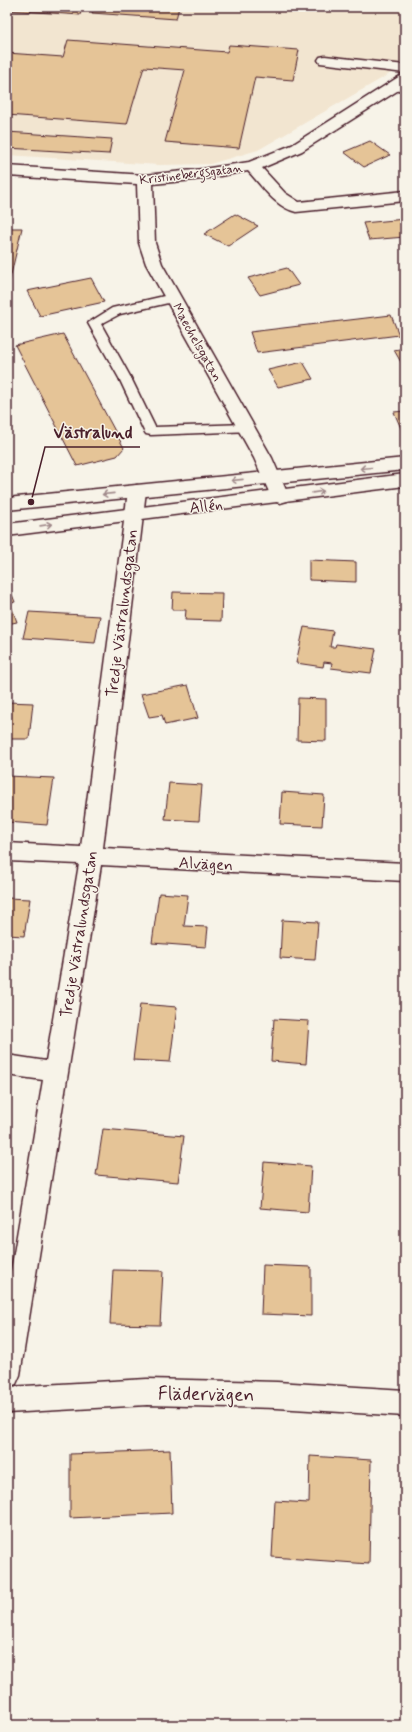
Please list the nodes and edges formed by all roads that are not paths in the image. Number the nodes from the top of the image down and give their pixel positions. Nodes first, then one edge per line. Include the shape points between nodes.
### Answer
1 (325, 60) dead end
2 (405, 68) edge
3 (405, 79) edge
4 (252, 166) junction
5 (7, 172) edge
6 (145, 180) junction
7 (405, 196) edge
8 (173, 298) junction
9 (247, 428) junction
10 (405, 464) edge
11 (272, 476) junction
12 (405, 480) edge
13 (136, 491) junction
14 (280, 497) junction
15 (7, 504) edge
16 (133, 514) junction
17 (7, 530) edge
18 (7, 852) edge
19 (91, 857) junction
20 (405, 872) edge
21 (7, 1064) edge
22 (55, 1072) junction
23 (7, 1375) edge
24 (7, 1400) edge
25 (405, 1403) edge

1 - 2 street
3 - 4 street via 298,148
4 - 6 street, Kristinebergsgatan
4 - 7 street, Kristinebergsgatan via 279,196 296,207
5 - 6 street, Kristinebergsgatan
6 - 8 street, Maechelsgatan via 147,243 154,264
8 - 9 street, Maechelsgatan
8 - 9 lane via 116,311 94,323 151,431
9 - 11 street, Maechelsgatan
10 -> 11 street, Allén
11 -> 13 street, Allén
11 - 14 street, Maechelsgatan
14 -> 12 street, Allén
13 -> 15 street, Allén
13 - 16 street, Tredje Västralundsgatan
14 - 16 street, Allén
17 -> 16 street, Allén
16 - 19 street, Tredje Västralundsgatan
18 - 19 street, Alvägen
19 - 20 street, Alvägen
19 - 22 street, Tredje Västralundsgatan
21 - 22 street
22 - 23 street, Tredje Västralundsgatan
24 - 25 street, Flädervägen via 147,1392 276,1394

